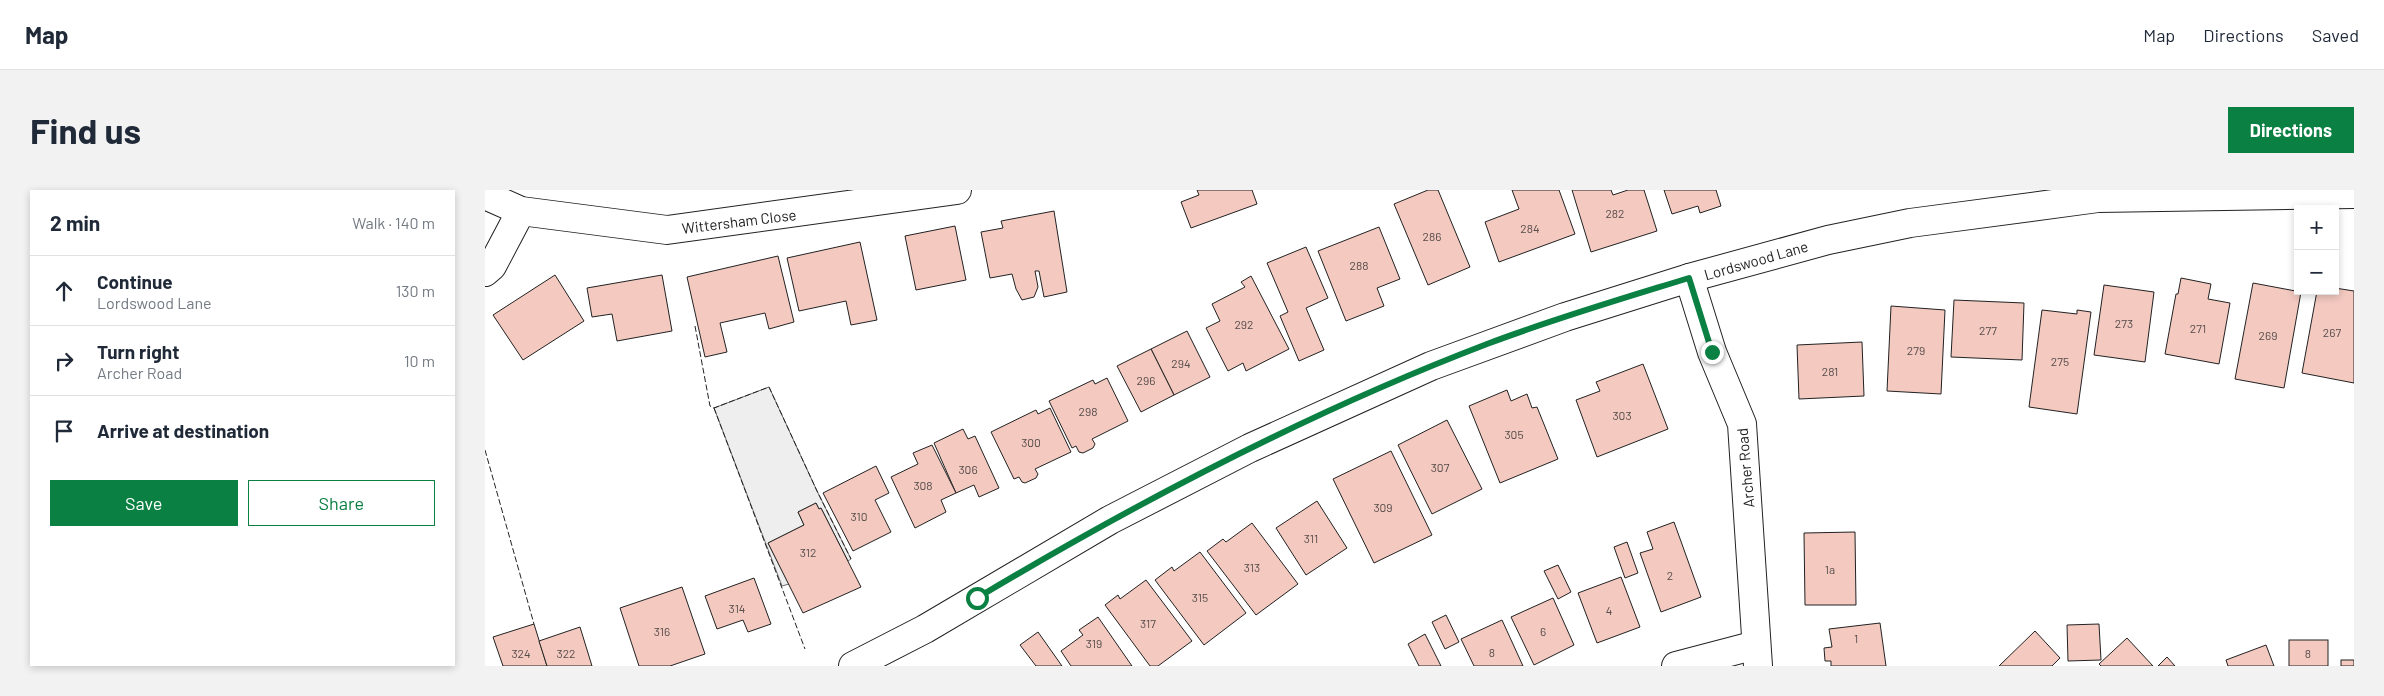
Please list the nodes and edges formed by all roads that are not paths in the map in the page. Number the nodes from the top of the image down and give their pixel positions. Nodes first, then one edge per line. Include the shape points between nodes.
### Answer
1 (957, 190) edge
2 (2354, 194) edge
3 (485, 195) edge
4 (521, 211) junction
5 (485, 272) edge
6 (1689, 278) junction
7 (1757, 656) edge
8 (853, 666) edge
9 (1676, 666) edge

1 - 4 street, Wittersham Close via 667,230
2 - 6 street, Lordswood Lane via 2098,198 1910,223 1828,240
3 - 4 street, Wittersham Close
4 - 5 street via 492,266
6 - 7 street, Archer Road via 1712,352 1743,424
6 - 8 street, Lordswood Lane via 1491,342 1304,422 1110,520 925,629
7 - 9 street

